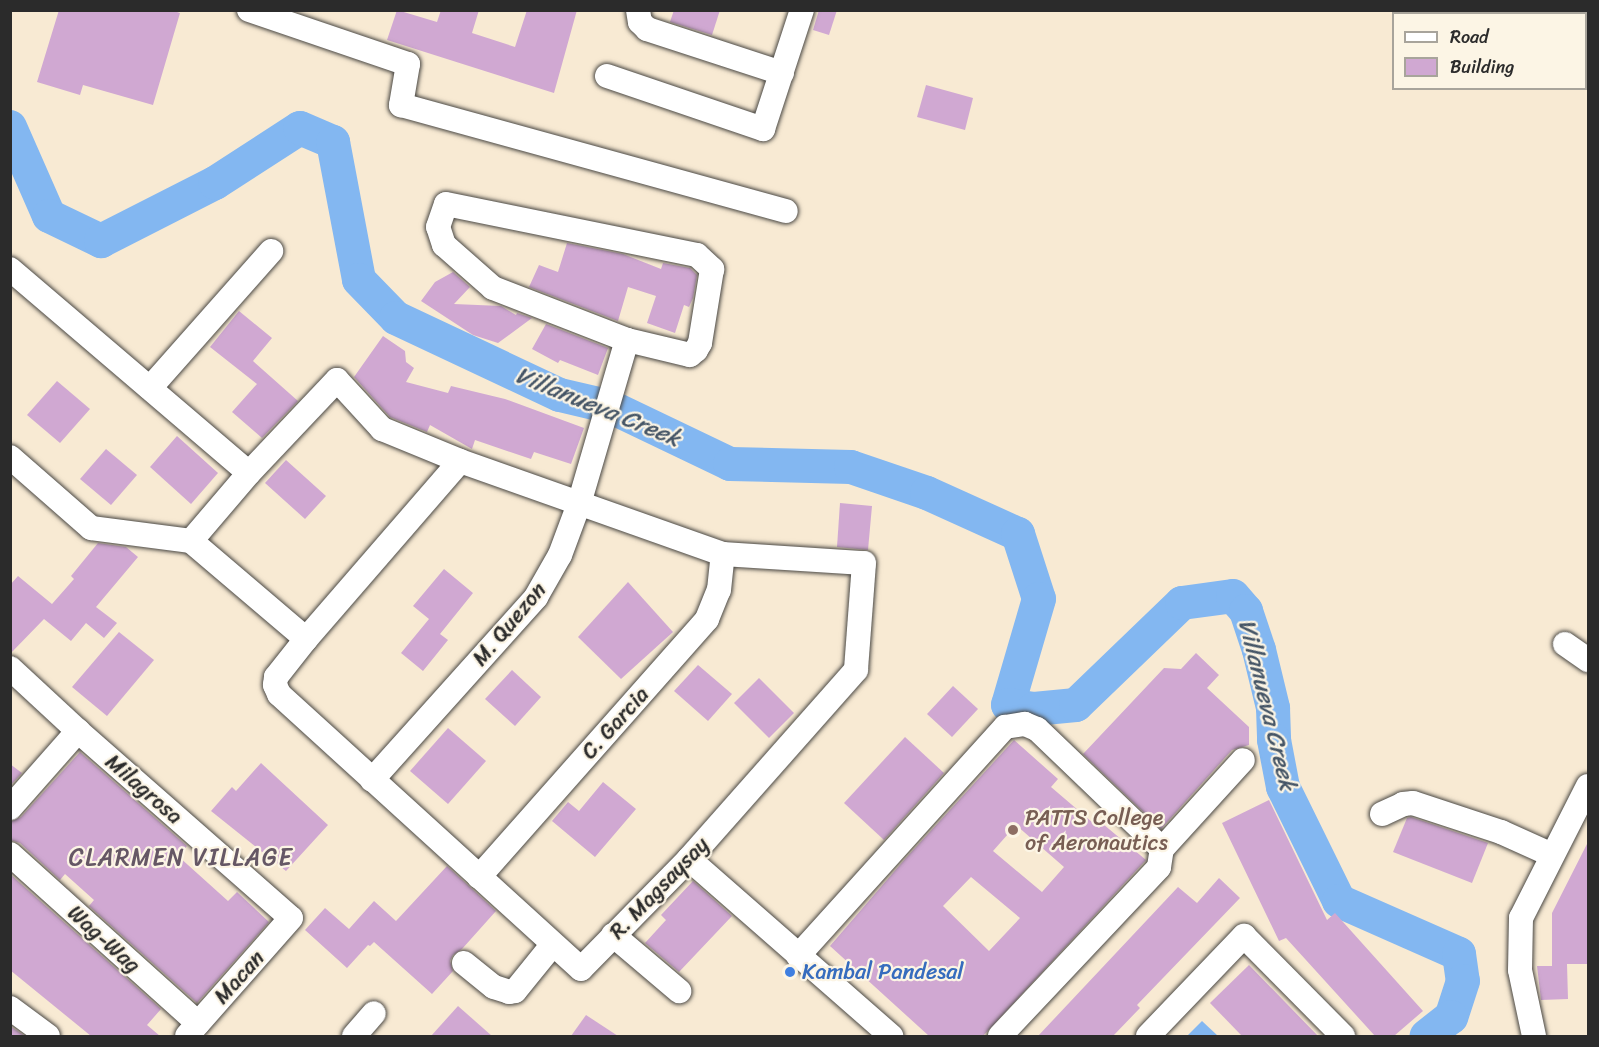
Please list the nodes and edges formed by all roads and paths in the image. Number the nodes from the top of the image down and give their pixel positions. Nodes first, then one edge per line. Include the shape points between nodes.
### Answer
1 (249, 10) edge
2 (638, 10) edge
3 (802, 10) edge
4 (782, 73) junction
5 (607, 76) dead end
6 (786, 211) dead end
7 (271, 251) dead end
8 (10, 269) edge
9 (627, 340) junction
10 (150, 388) junction
11 (10, 457) edge
12 (460, 462) junction
13 (249, 473) junction
14 (579, 504) junction
15 (191, 541) junction
16 (723, 554) junction
17 (306, 639) junction
18 (1565, 644) dead end
19 (1588, 660) edge
20 (10, 668) edge
21 (78, 731) junction
22 (1243, 760) dead end
23 (372, 780) junction
24 (1586, 798) edge
25 (10, 808) edge
26 (1382, 814) dead end
27 (1162, 849) junction
28 (10, 854) edge
29 (1552, 855) junction
30 (689, 859) junction
31 (479, 877) junction
32 (291, 918) joint
33 (613, 935) junction
34 (553, 944) junction
35 (798, 956) junction
36 (464, 963) dead end
37 (679, 991) dead end
38 (10, 1008) edge
39 (374, 1013) dead end
40 (193, 1030) edge
41 (48, 1036) edge
42 (354, 1036) edge
43 (891, 1036) edge
44 (1000, 1036) edge
45 (1148, 1036) edge
46 (1343, 1036) edge
47 (1534, 1036) edge

1 - 6 street via 408,64 401,105
2 - 4 street via 640,22 647,29
3 - 4 street
4 - 5 street via 763,129
7 - 10 street
8 - 10 street
9 - 9 street via 493,288 444,245 438,227 446,204 697,255 706,261 712,269 696,350 690,356
9 - 14 street, M. Quezon
10 - 13 street
11 - 15 street via 91,528
12 - 13 street, R. Magsaysay via 382,429 336,381
12 - 14 street, R. Magsaysay
12 - 17 street, R. Magsaysay
13 - 15 street
14 - 16 street, R. Magsaysay
14 - 23 street, M. Quezon via 560,555 536,597
15 - 17 street
16 - 30 street, R. Magsaysay via 864,563 856,670
16 - 31 street, C. Garcia via 719,590 707,619
17 - 23 street, R. Magsaysay via 276,677 279,694
18 - 19 street
20 - 21 street, Milagrosa
21 - 25 street
21 - 32 street, Milagrosa
22 - 27 street
23 - 31 street, R. Magsaysay
24 - 29 street
26 - 29 street via 1413,803 1500,832
27 - 35 street via 1037,729 1025,724 1005,727
27 - 44 street via 1159,867
28 - 40 street, Wag-Wag
29 - 47 street via 1521,918 1520,970
30 - 33 street, R. Magsaysay
30 - 35 street
31 - 34 street, R. Magsaysay
32 - 40 street, Macan
33 - 34 street, R. Magsaysay via 581,969
33 - 37 street
34 - 36 street via 515,991 494,987
35 - 43 street
38 - 41 street
39 - 42 street
45 - 46 street via 1244,936

